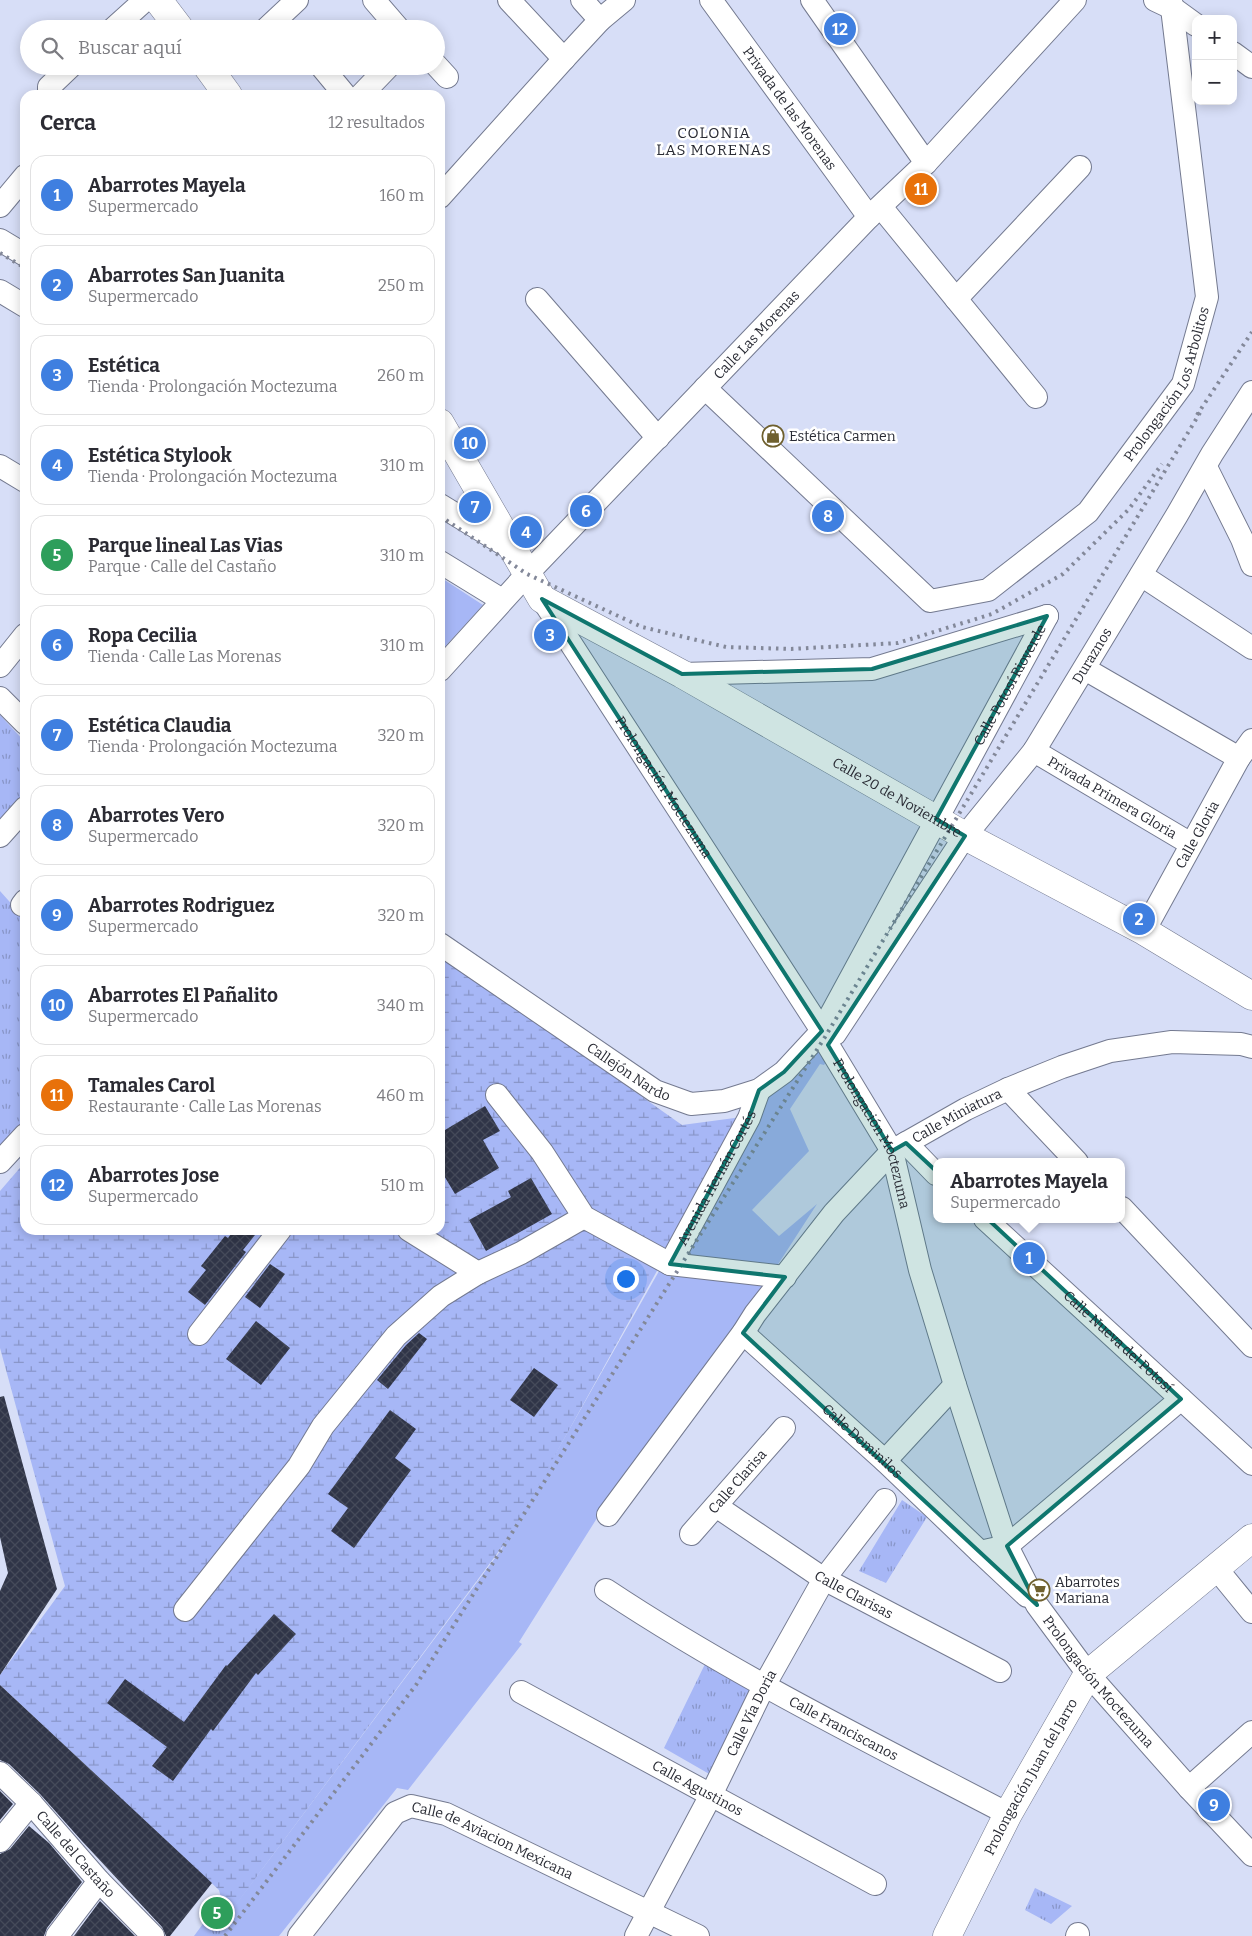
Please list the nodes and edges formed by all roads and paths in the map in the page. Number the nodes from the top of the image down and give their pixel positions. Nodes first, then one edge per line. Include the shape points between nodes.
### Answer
1 (145, 0) edge
2 (158, 0) edge
3 (297, 0) edge
4 (374, 0) edge
5 (509, 0) edge
6 (582, 0) edge
7 (624, 0) edge
8 (711, 0) edge
9 (812, 0) edge
10 (1075, 0) edge
11 (1167, 3) edge
12 (123, 20) edge
13 (173, 20) edge
14 (276, 20) edge
15 (391, 20) edge
16 (600, 20) junction
17 (1192, 22) edge
18 (1237, 56) edge
19 (564, 59) junction
20 (1252, 67) edge
21 (62, 75) edge
22 (328, 75) edge
23 (380, 75) edge
24 (49, 90) edge
25 (340, 90) edge
26 (366, 90) edge
27 (926, 163) junction
28 (1080, 166) dead end
29 (20, 182) edge
30 (445, 191) edge
31 (0, 206) edge
32 (875, 212) junction
33 (0, 240) edge
34 (20, 252) edge
35 (0, 291) edge
36 (538, 299) dead end
37 (956, 299) junction
38 (20, 303) edge
39 (705, 388) junction
40 (1252, 392) edge
41 (1036, 397) dead end
42 (445, 432) edge
43 (658, 438) junction
44 (0, 466) edge
45 (1206, 467) junction
46 (20, 478) edge
47 (445, 508) edge
48 (1247, 532) edge
49 (512, 549) junction
50 (445, 565) edge
51 (1252, 565) edge
52 (527, 574) junction
53 (1141, 575) junction
54 (542, 599) junction
55 (502, 600) junction
56 (20, 641) edge
57 (1252, 648) edge
58 (445, 664) edge
59 (0, 666) edge
60 (1085, 669) junction
61 (682, 674) junction
62 (0, 698) edge
63 (20, 718) edge
64 (1252, 740) edge
65 (1034, 751) junction
66 (1239, 758) junction
67 (20, 814) edge
68 (936, 819) junction
69 (0, 836) edge
70 (965, 836) junction
71 (1192, 844) junction
72 (1144, 930) junction
73 (445, 947) edge
74 (1252, 996) edge
75 (825, 1038) junction
76 (1252, 1047) edge
77 (1008, 1089) junction
78 (759, 1090) junction
79 (497, 1095) dead end
80 (20, 1140) edge
81 (899, 1147) junction
82 (1073, 1158) edge
83 (0, 1162) edge
84 (933, 1172) edge
85 (1125, 1211) edge
86 (584, 1217) junction
87 (989, 1223) edge
88 (276, 1235) edge
89 (417, 1235) edge
90 (670, 1264) junction
91 (478, 1273) junction
92 (785, 1277) junction
93 (743, 1333) junction
94 (199, 1334) dead end
95 (1252, 1346) edge
96 (954, 1386) junction
97 (1181, 1399) junction
98 (784, 1428) dead end
99 (885, 1461) junction
100 (1252, 1464) edge
101 (885, 1500) dead end
102 (716, 1506) junction
103 (608, 1515) dead end
104 (692, 1534) dead end
105 (1252, 1538) edge
106 (1007, 1546) junction
107 (980, 1552) junction
108 (1216, 1568) junction
109 (824, 1579) junction
110 (606, 1590) dead end
111 (1037, 1604) junction
112 (185, 1610) dead end
113 (1252, 1612) edge
114 (1000, 1670) dead end
115 (1088, 1674) junction
116 (764, 1686) junction
117 (521, 1692) dead end
118 (1252, 1732) edge
119 (0, 1772) edge
120 (1188, 1788) junction
121 (711, 1795) junction
122 (31, 1803) junction
123 (1008, 1814) junction
124 (0, 1841) edge
125 (1252, 1855) edge
126 (99, 1881) junction
127 (875, 1884) dead end
128 (648, 1911) junction
129 (57, 1936) edge
130 (153, 1936) edge
131 (299, 1936) edge
132 (636, 1936) edge
133 (698, 1936) edge
134 (946, 1936) edge

1 - 12 street
2 - 13 main road
3 - 14 street
4 - 15 street
5 - 19 street
6 - 16 street
7 - 16 street
8 - 32 street, Privada de las Morenas
9 - 27 street
10 - 27 street, Calle Las Morenas
11 - 17 street
11 - 39 street, Prolongación Los Arbolitos via 1207,297 1183,384 1088,512 988,590 930,601
16 - 19 street
18 - 20 street
19 - 30 street
21 - 24 street
22 - 25 street
23 - 26 street
27 - 32 street, Calle Las Morenas
28 - 37 street
29 - 31 street
32 - 37 street, Privada de las Morenas
32 - 39 street, Calle Las Morenas
33 - 34 street
35 - 38 street
36 - 43 street
37 - 41 street, Privada de las Morenas
39 - 43 street, Calle Las Morenas
40 - 45 street, Duraznos
42 - 49 main road, Prolongación Moctezuma
43 - 52 street, Calle Las Morenas
44 - 46 street
45 - 48 street
45 - 53 street, Duraznos
47 - 49 street
48 - 51 street
49 - 52 main road, Prolongación Moctezuma
50 - 55 street
52 - 54 main road, Prolongación Moctezuma
52 - 55 street, Calle Las Morenas
53 - 57 street
53 - 60 street, Duraznos
54 - 61 main road, Calle 20 de Noviembre
54 - 75 street, Prolongación Moctezuma
55 - 58 street, Calle Las Morenas
56 - 59 street
60 - 65 street, Duraznos
60 - 66 street
61 - 68 main road, Calle 20 de Noviembre
61 - 68 street, Calle Potosí Rioverde via 872,669 1047,616
62 - 63 street
64 - 66 street, Calle Gloria
65 - 70 street, Duraznos
65 - 71 street, Privada Primera Gloria
66 - 71 street, Calle Gloria
67 - 69 street
68 - 70 main road, Calle 20 de Noviembre
68 - 75 street, Calle Potosí Rioverde
70 - 72 main road, Calle 20 de Noviembre
70 - 75 street
71 - 72 street, Calle Gloria
72 - 74 main road, Calle 20 de Noviembre
73 - 78 street, Callejón Nardo via 655,1090 691,1104 724,1101
75 - 78 street, Callejón Nardo
75 - 81 street, Prolongación Moctezuma
76 - 77 street, Calle Miniatura via 1172,1042 1110,1052
77 - 81 street, Calle Miniatura
77 - 82 street
78 - 90 street, Avenida Hernán Cortés via 749,1118
79 - 86 street via 542,1152
80 - 83 street
81 - 84 street
81 - 92 street, Calle Miniatura via 834,1213
81 - 96 street, Prolongación Moctezuma via 920,1270
85 - 95 street
86 - 90 street
86 - 91 street
87 - 97 street, Calle Nueva del Potosí
88 - 94 street
89 - 91 street
90 - 92 street
91 - 112 street via 441,1296 396,1336 323,1426 299,1466
92 - 93 street, Calle Miniatura
93 - 99 street, Calle Dominilos
93 - 103 street, Calle Miniatura
96 - 99 street
96 - 106 street, Prolongación Moctezuma
97 - 100 street, Calle Nueva del Potosí
97 - 106 street
98 - 102 street, Calle Clarisa
99 - 107 street, Calle Dominilos
101 - 109 street, Calle Vía Doria
102 - 104 street, Calle Clarisa
102 - 109 street, Calle Clarisas
105 - 108 main road, Prolongación Juan del Jarro
106 - 107 street
106 - 111 street, Prolongación Moctezuma
107 - 111 street, Calle Dominilos
108 - 113 street
108 - 115 main road, Prolongación Juan del Jarro
109 - 114 street, Calle Clarisas
109 - 116 street, Calle Vía Doria
110 - 116 street, Calle Franciscanos via 652,1621
111 - 115 street, Prolongación Moctezuma
115 - 120 street, Prolongación Moctezuma
115 - 123 main road, Prolongación Juan del Jarro
116 - 121 street, Calle Vía Doria
116 - 123 street, Calle Franciscanos
117 - 121 street, Calle Agustinos
118 - 120 street
119 - 122 street, Calle del Castaño
120 - 125 street, Prolongación Moctezuma
121 - 127 street, Calle Agustinos
121 - 128 street, Calle Vía Doria
122 - 124 street
122 - 126 street, Calle del Castaño
123 - 134 main road, Prolongación Juan del Jarro
126 - 129 street
126 - 130 street, Calle del Castaño
128 - 131 street, Calle de Aviacion Mexicana via 446,1814 411,1806 395,1813
128 - 132 street, Calle Vía Doria
128 - 133 street, Calle de Aviacion Mexicana

